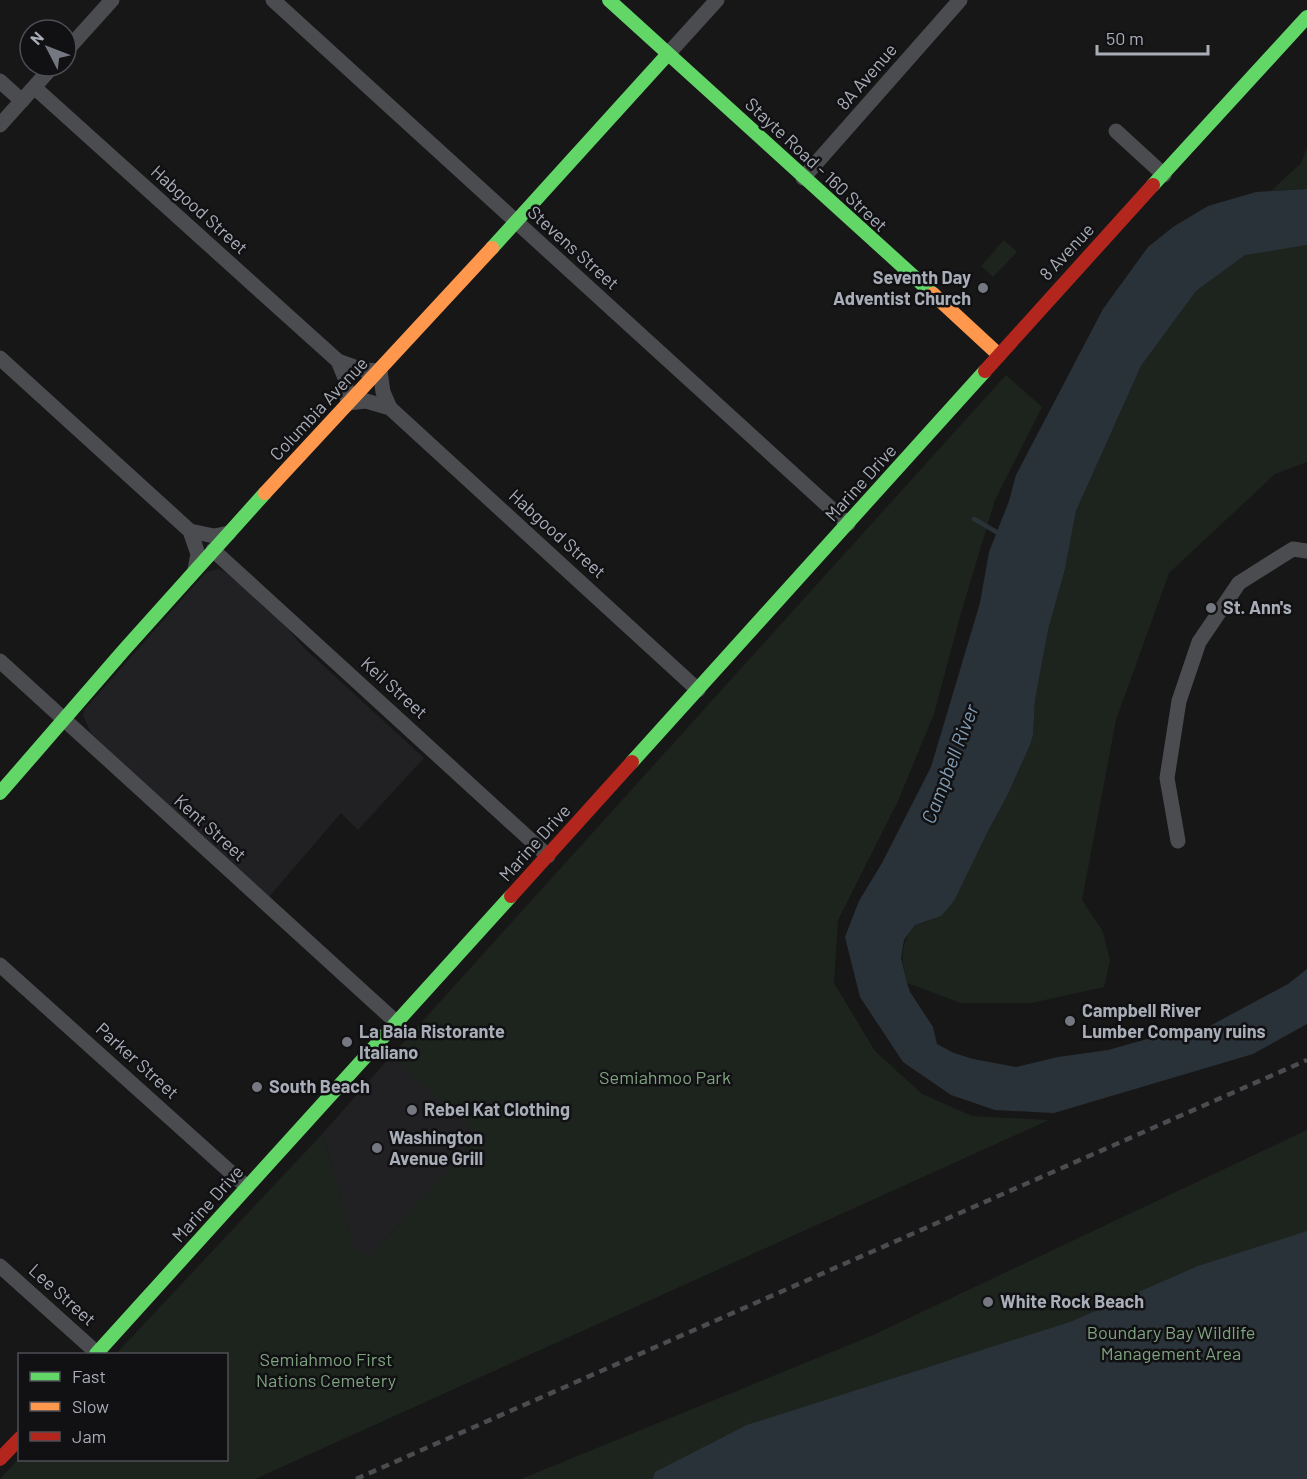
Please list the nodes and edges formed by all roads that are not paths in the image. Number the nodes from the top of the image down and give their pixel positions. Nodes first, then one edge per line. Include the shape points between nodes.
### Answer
1 (112, 0) edge
2 (273, 0) edge
3 (609, 0) edge
4 (717, 0) edge
5 (960, 0) edge
6 (1307, 17) edge
7 (78, 38) edge
8 (668, 54) junction
9 (42, 78) edge
10 (0, 81) edge
11 (34, 87) junction
12 (22, 101) junction
13 (0, 125) edge
14 (1116, 131) dead end
15 (1164, 175) junction
16 (803, 178) junction
17 (516, 222) junction
18 (999, 356) junction
19 (0, 358) edge
20 (338, 361) junction
21 (380, 371) junction
22 (348, 403) junction
23 (390, 408) junction
24 (848, 524) junction
25 (190, 531) junction
26 (229, 533) junction
27 (213, 550) junction
28 (1307, 551) edge
29 (195, 570) junction
30 (0, 661) edge
31 (698, 690) junction
32 (63, 718) junction
33 (0, 793) edge
34 (1178, 841) dead end
35 (548, 856) junction
36 (0, 965) edge
37 (396, 1022) junction
38 (247, 1187) junction
39 (0, 1266) edge
40 (96, 1353) edge
41 (98, 1353) edge
42 (18, 1440) edge
43 (0, 1460) edge

1 - 7 street
2 - 17 street, Stevens Street
3 - 8 street, Stayte Road - 160 Street
4 - 8 street
5 - 16 street, 8A Avenue
6 - 15 street, 8 Avenue
8 - 16 street, Stayte Road - 160 Street
8 - 17 street, Columbia Avenue
9 - 11 street
10 - 12 street
11 - 12 street
11 - 20 street, Habgood Street
12 - 13 street
14 - 15 street
15 - 18 street, 8 Avenue
16 - 18 street, Stayte Road - 160 Street
17 - 21 street, Columbia Avenue
17 - 24 street, Stevens Street
18 - 24 street, Marine Drive
19 - 25 street
20 - 21 street, Habgood Street
20 - 22 street
21 - 22 street, Columbia Avenue
21 - 23 street
22 - 23 street, Habgood Street via 366,401
22 - 26 street, Columbia Avenue
23 - 31 street, Habgood Street
24 - 31 street, Marine Drive
25 - 26 street via 214,536
25 - 29 street via 198,554
26 - 27 street, Columbia Avenue
27 - 29 street, Columbia Avenue
27 - 35 street, Keil Street
28 - 34 street via 1293,549 1239,583 1199,642 1179,701 1167,778
29 - 32 street, Columbia Avenue
30 - 32 street, Kent Street
31 - 35 street, Marine Drive
32 - 33 street, Columbia Avenue
32 - 37 street, Kent Street
35 - 37 street, Marine Drive
36 - 38 street, Parker Street
37 - 38 street, Marine Drive
38 - 41 street, Marine Drive
39 - 40 street, Lee Street
42 - 43 street

